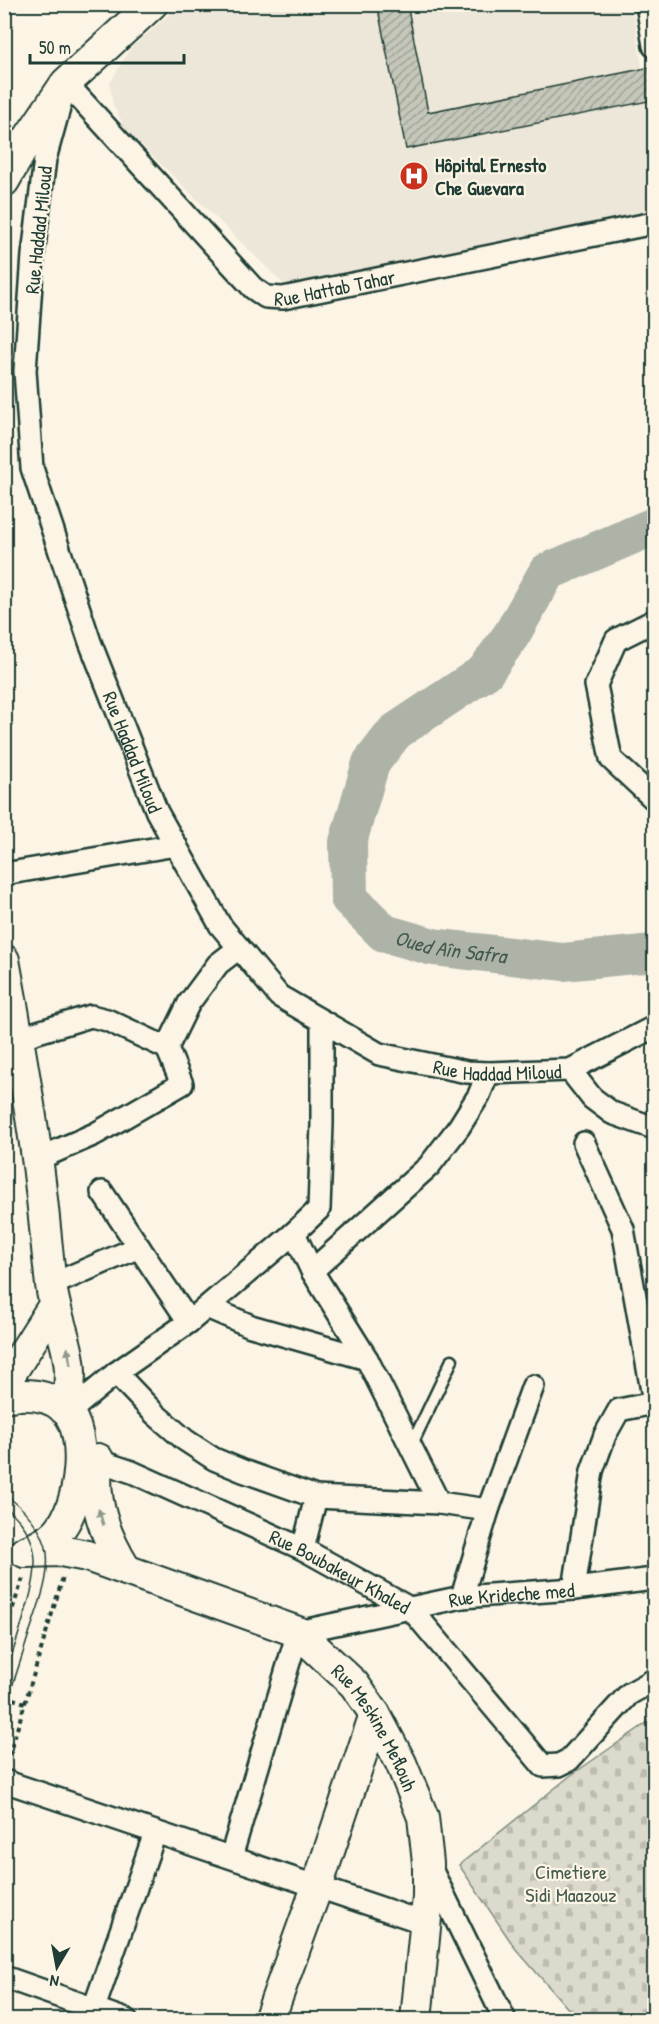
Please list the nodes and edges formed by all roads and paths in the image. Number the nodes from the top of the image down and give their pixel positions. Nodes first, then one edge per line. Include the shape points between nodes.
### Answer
1 (152, 4) edge
2 (647, 4) edge
3 (654, 46) edge
4 (66, 83) junction
5 (4, 181) edge
6 (654, 224) edge
7 (654, 621) edge
8 (654, 799) edge
9 (176, 845) junction
10 (4, 874) edge
11 (239, 948) junction
12 (4, 960) edge
13 (322, 1021) junction
14 (654, 1027) edge
15 (18, 1038) junction
16 (167, 1048) junction
17 (570, 1070) junction
18 (488, 1073) junction
19 (654, 1128) edge
20 (584, 1143) dead end
21 (38, 1159) junction
22 (102, 1192) dead end
23 (294, 1233) junction
24 (139, 1247) junction
25 (312, 1271) junction
26 (53, 1295) junction
27 (207, 1307) junction
28 (189, 1322) junction
29 (367, 1359) junction
30 (452, 1360) dead end
31 (116, 1372) junction
32 (4, 1383) edge
33 (533, 1386) dead end
34 (4, 1397) edge
35 (654, 1403) edge
36 (66, 1411) junction
37 (411, 1446) junction
38 (89, 1457) junction
39 (75, 1495) junction
40 (316, 1497) junction
41 (439, 1503) junction
42 (488, 1510) junction
43 (303, 1550) junction
44 (75, 1553) junction
45 (20, 1561) edge
46 (126, 1570) junction
47 (54, 1578) dead end
48 (654, 1579) edge
49 (62, 1580) junction
50 (574, 1589) junction
51 (462, 1597) junction
52 (411, 1609) junction
53 (298, 1632) junction
54 (4, 1634) edge
55 (654, 1680) edge
56 (4, 1696) edge
57 (25, 1703) junction
58 (375, 1714) junction
59 (4, 1770) edge
60 (4, 1781) edge
61 (155, 1833) junction
62 (231, 1857) junction
63 (428, 1863) junction
64 (317, 1887) junction
65 (425, 1923) junction
66 (4, 1977) edge
67 (94, 2008) junction
68 (126, 2019) edge
69 (269, 2019) edge
70 (416, 2019) edge
71 (505, 2019) edge

1 - 4 main road
2 - 3 street
4 - 5 main road
4 - 6 street, Rue Hattab Tahar via 253,288 266,297 283,298
4 - 9 street, Rue Haddad Miloud via 45,159 33,255 25,371 32,468 90,642 157,812
7 - 8 street via 616,640 596,685 611,759
9 - 10 street
9 - 11 street, Rue Haddad Miloud via 220,925
11 - 13 street, Rue Haddad Miloud via 279,996
11 - 16 street via 218,964 189,1004
12 - 15 main road
13 - 18 street, Rue Haddad Miloud via 379,1054
13 - 23 street via 320,1209
14 - 17 street, Rue Haddad Miloud
15 - 16 street via 91,1016
15 - 21 main road
16 - 21 street via 182,1084 95,1134
17 - 18 street, Rue Haddad Miloud
17 - 19 street via 592,1098 612,1113
18 - 25 street via 459,1127 429,1166
20 - 35 street via 623,1229
21 - 26 main road
22 - 24 street
23 - 25 street
23 - 27 street
24 - 26 street
24 - 28 street
25 - 29 street
26 - 32 main road
36 -> 26 main road via 71,1371
27 - 28 street
27 - 29 street via 251,1326
28 - 31 street
29 - 37 street
30 - 37 lane
31 - 36 street
31 - 40 street via 155,1414 205,1453 243,1472
33 - 42 street
34 - 36 main road via 41,1397
35 - 50 street via 619,1410 605,1434 592,1471
36 - 38 main road
37 - 41 street
38 - 39 main road
38 - 43 street, Rue Boubakeur Khaled via 132,1472
46 -> 38 main road via 111,1543 97,1501
39 - 45 main road via 68,1518 59,1530
39 - 46 main road, Rue Meskine Meflouh via 87,1538
40 - 41 street
40 - 43 street
41 - 42 street
42 - 51 street
43 - 52 street, Rue Boubakeur Khaled
44 - 45 main road, Rue Meskine Meflouh via 62,1551
44 - 46 main road, Rue Meskine Meflouh
44 - 49 path
45 - 54 path via 23,1578
46 - 53 main road, Rue Meskine Meflouh
47 - 49 path
48 - 50 street, Rue Krideche med
49 - 57 path
50 - 51 street, Rue Krideche med
51 - 52 street, Rue Krideche med
52 - 53 street, Rue Krideche med
52 - 55 street, Rue Boubakeur Khaled via 543,1766 569,1760 630,1694
53 - 58 main road, Rue Meskine Meflouh via 354,1684
53 - 62 street
56 - 57 path
57 - 59 path
58 - 63 main road, Rue Meskine Meflouh via 423,1817
58 - 64 main road
60 - 61 street
61 - 62 street
61 - 67 street
62 - 64 street
63 - 65 main road, Rue Meskine Meflouh
63 - 71 street
64 - 65 street
64 - 69 main road
65 - 70 main road, Rue Meskine Meflouh
66 - 67 street
67 - 68 street

